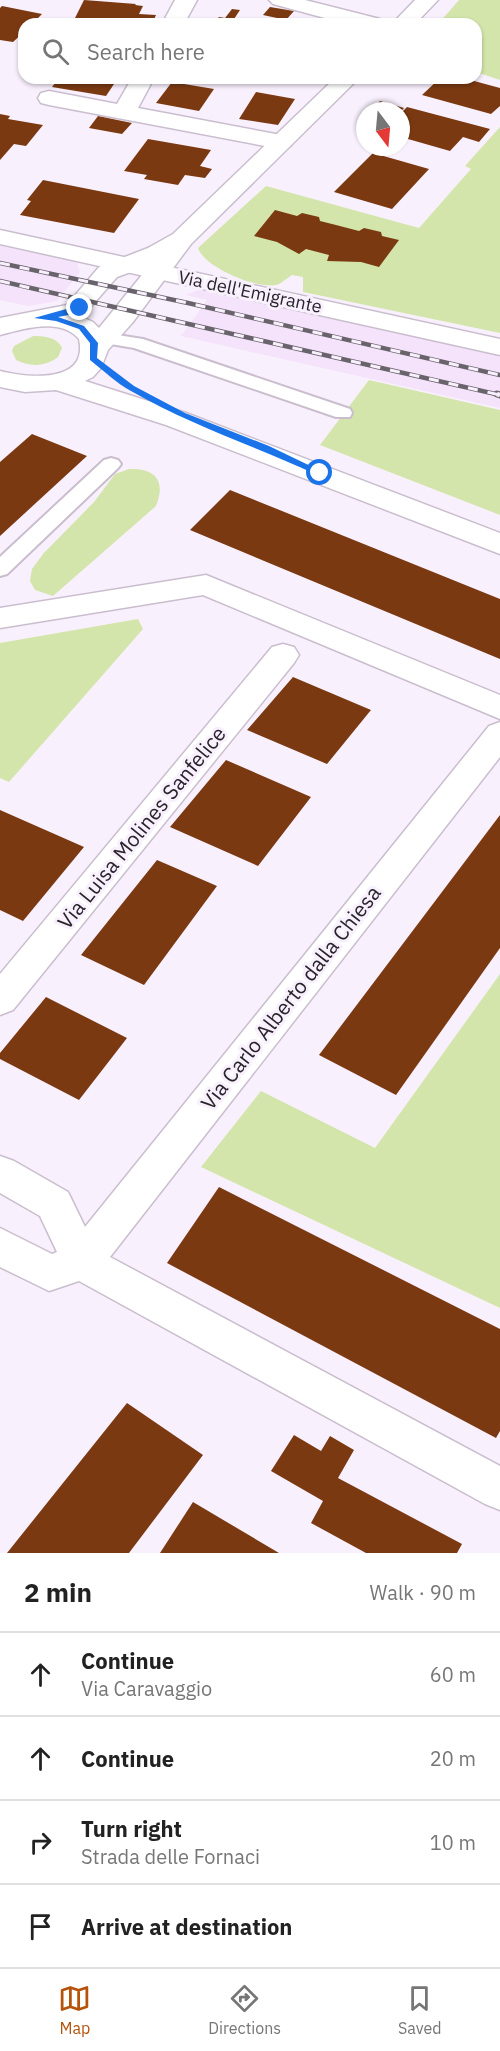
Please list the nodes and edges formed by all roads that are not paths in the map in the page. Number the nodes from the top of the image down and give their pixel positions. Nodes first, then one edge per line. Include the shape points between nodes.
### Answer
1 (186, 0) edge
2 (280, 0) edge
3 (427, 0) edge
4 (176, 18) edge
5 (349, 18) edge
6 (410, 18) edge
7 (140, 84) edge
8 (342, 84) edge
9 (49, 98) dead end
10 (124, 112) junction
11 (281, 142) junction
12 (0, 237) edge
13 (182, 238) junction
14 (124, 264) junction
15 (159, 272) junction
16 (37, 318) junction
17 (0, 327) edge
18 (500, 347) edge
19 (98, 348) junction
20 (59, 382) junction
21 (8, 384) edge
22 (343, 413) dead end
23 (111, 464) dead end
24 (320, 473) junction
25 (500, 544) edge
26 (0, 569) edge
27 (0, 618) edge
28 (283, 655) dead end
29 (500, 708) edge
30 (500, 734) edge
31 (0, 1000) edge
32 (0, 1173) edge
33 (0, 1246) edge
34 (82, 1262) junction
35 (500, 1489) edge

1 - 4 street
2 - 5 street
3 - 6 street
7 - 10 street
8 - 11 street
9 - 10 street
10 - 11 street
11 - 13 street
12 - 14 street, Via dell'Emigrante
13 - 14 street via 157,253
13 - 15 street
14 - 15 street, Via dell'Emigrante
14 - 16 street via 108,272 76,311
15 - 18 street, Via dell'Emigrante
15 - 19 street
16 - 17 street
16 - 19 street via 75,324 92,337
19 - 20 street via 86,368
19 - 22 lane via 137,343
19 - 24 street via 131,388 182,415
20 - 21 street
20 - 24 street via 176,419
23 - 26 lane
24 - 25 street
27 - 29 street via 206,585
28 - 31 street, Via Luisa Molines Sanfelice
30 - 34 street, Via Carlo Alberto dalla Chiesa
32 - 34 street via 54,1204
33 - 34 street via 50,1273
34 - 35 street

